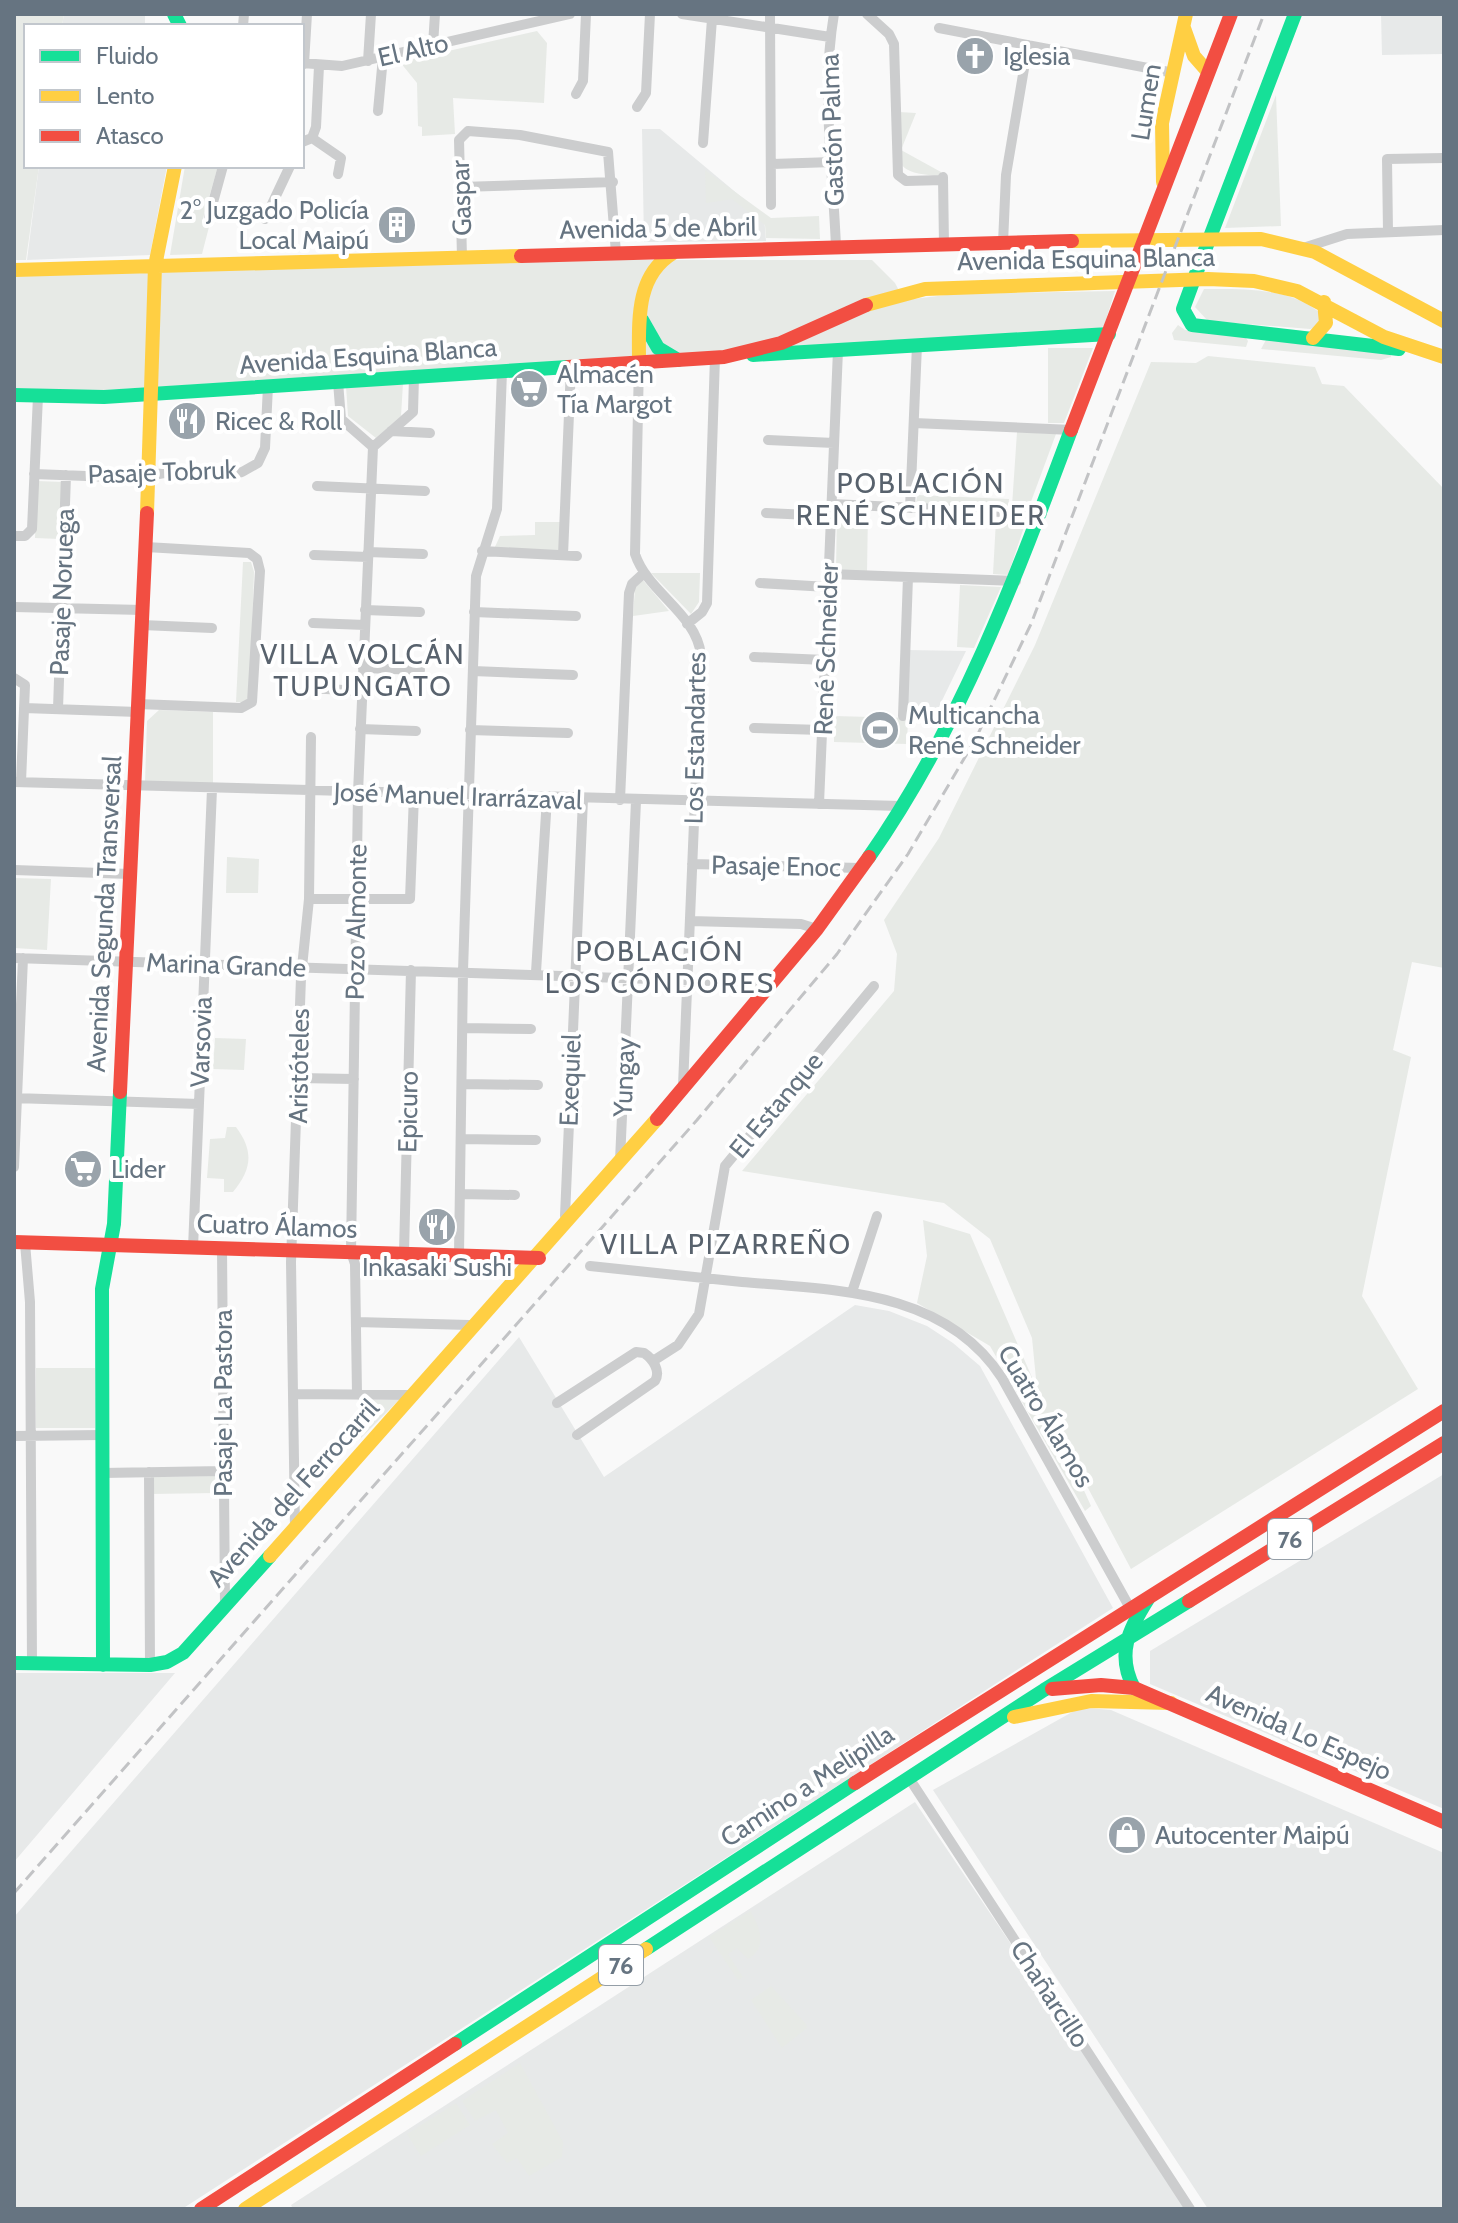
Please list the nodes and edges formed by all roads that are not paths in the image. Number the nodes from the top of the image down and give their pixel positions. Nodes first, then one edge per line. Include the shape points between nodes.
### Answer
1 (307, 14) edge
2 (371, 14) edge
3 (435, 14) edge
4 (505, 14) edge
5 (570, 14) edge
6 (586, 14) edge
7 (650, 14) edge
8 (682, 14) edge
9 (770, 14) edge
10 (834, 14) edge
11 (867, 14) edge
12 (1231, 14) edge
13 (1295, 14) edge
14 (706, 17) edge
15 (1184, 20) edge
16 (505, 28) junction
17 (939, 28) dead end
18 (768, 29) junction
19 (830, 37) junction
20 (433, 45) junction
21 (1028, 45) junction
22 (304, 51) edge
23 (383, 57) junction
24 (368, 61) junction
25 (304, 63) edge
26 (319, 66) junction
27 (1208, 72) junction
28 (1174, 73) junction
29 (576, 94) dead end
30 (637, 107) dead end
31 (378, 111) dead end
32 (307, 140) edge
33 (703, 143) dead end
34 (1444, 158) edge
35 (833, 162) junction
36 (772, 164) junction
37 (175, 168) edge
38 (222, 168) edge
39 (289, 168) edge
40 (338, 174) dead end
41 (613, 182) junction
42 (461, 187) junction
43 (1163, 187) junction
44 (771, 205) dead end
45 (209, 217) dead end
46 (265, 219) dead end
47 (1444, 230) edge
48 (1388, 232) junction
49 (1209, 237) junction
50 (1142, 239) junction
51 (1003, 243) junction
52 (944, 245) junction
53 (836, 247) junction
54 (1303, 248) junction
55 (674, 252) junction
56 (616, 253) junction
57 (462, 257) junction
58 (155, 266) junction
59 (14, 270) edge
60 (1194, 279) junction
61 (1128, 281) junction
62 (1324, 302) junction
63 (641, 318) junction
64 (1444, 321) edge
65 (1109, 334) junction
66 (1313, 338) junction
67 (917, 345) junction
68 (1412, 349) junction
69 (838, 350) junction
70 (720, 357) junction
71 (1444, 357) edge
72 (679, 360) junction
73 (639, 362) junction
74 (571, 367) junction
75 (502, 371) junction
76 (414, 377) junction
77 (338, 382) junction
78 (268, 386) junction
79 (149, 393) junction
80 (14, 395) edge
81 (38, 396) junction
82 (914, 423) junction
83 (1072, 430) junction
84 (391, 431) junction
85 (430, 433) dead end
86 (768, 440) dead end
87 (834, 443) junction
88 (373, 447) junction
89 (34, 474) junction
90 (66, 475) junction
91 (149, 475) junction
92 (317, 486) dead end
93 (371, 489) junction
94 (425, 491) dead end
95 (910, 508) junction
96 (832, 510) junction
97 (766, 513) dead end
98 (1042, 514) junction
99 (15, 536) edge
100 (146, 547) junction
101 (482, 551) junction
102 (368, 554) junction
103 (423, 554) dead end
104 (314, 555) dead end
105 (563, 555) junction
106 (577, 556) dead end
107 (644, 573) junction
108 (829, 574) junction
109 (908, 577) junction
110 (1016, 581) junction
111 (760, 583) dead end
112 (828, 587) junction
113 (14, 607) edge
114 (61, 608) junction
115 (143, 610) junction
116 (365, 610) junction
117 (420, 612) dead end
118 (474, 612) junction
119 (576, 616) dead end
120 (313, 623) dead end
121 (687, 624) junction
122 (142, 625) junction
123 (365, 625) junction
124 (212, 628) dead end
125 (754, 657) dead end
126 (825, 660) junction
127 (363, 668) junction
128 (420, 670) dead end
129 (473, 671) junction
130 (573, 675) dead end
131 (14, 678) edge
132 (308, 688) dead end
133 (362, 691) junction
134 (24, 708) junction
135 (138, 708) junction
136 (58, 709) junction
137 (903, 716) dead end
138 (754, 728) dead end
139 (360, 729) junction
140 (470, 730) junction
141 (822, 730) junction
142 (416, 731) dead end
143 (568, 733) dead end
144 (311, 737) dead end
145 (18, 782) edge
146 (135, 785) junction
147 (212, 789) junction
148 (308, 792) junction
149 (358, 793) junction
150 (414, 795) junction
151 (468, 796) junction
152 (547, 798) junction
153 (583, 799) junction
154 (620, 800) junction
155 (636, 801) junction
156 (695, 803) junction
157 (819, 804) junction
158 (901, 806) junction
159 (692, 864) junction
160 (861, 868) junction
161 (14, 870) edge
162 (130, 874) junction
163 (309, 899) junction
164 (356, 900) junction
165 (690, 921) junction
166 (817, 929) junction
167 (19, 958) edge
168 (126, 961) junction
169 (205, 964) junction
170 (302, 968) junction
171 (356, 968) junction
172 (411, 970) junction
173 (463, 971) junction
174 (536, 972) junction
175 (575, 973) junction
176 (629, 976) junction
177 (687, 979) junction
178 (773, 983) junction
179 (874, 986) dead end
180 (463, 1028) junction
181 (531, 1029) dead end
182 (298, 1078) junction
183 (354, 1079) junction
184 (462, 1084) junction
185 (538, 1085) dead end
186 (683, 1086) junction
187 (16, 1098) edge
188 (120, 1100) junction
189 (199, 1104) junction
190 (461, 1139) junction
191 (536, 1140) dead end
192 (620, 1161) junction
193 (14, 1167) edge
194 (460, 1194) junction
195 (515, 1195) dead end
196 (565, 1216) junction
197 (877, 1216) dead end
198 (20, 1242) edge
199 (108, 1245) junction
200 (193, 1248) junction
201 (222, 1248) junction
202 (293, 1250) junction
203 (351, 1252) junction
204 (404, 1253) junction
205 (459, 1255) junction
206 (534, 1257) junction
207 (590, 1266) dead end
208 (706, 1278) junction
209 (852, 1292) junction
210 (356, 1322) junction
211 (469, 1325) junction
212 (452, 1351) junction
213 (653, 1361) junction
214 (293, 1394) junction
215 (357, 1394) junction
216 (412, 1395) junction
217 (557, 1403) dead end
218 (1444, 1411) edge
219 (102, 1435) junction
220 (577, 1435) dead end
221 (14, 1436) edge
222 (31, 1436) junction
223 (1444, 1443) edge
224 (224, 1471) junction
225 (149, 1472) junction
226 (102, 1473) junction
227 (295, 1527) junction
228 (1228, 1547) junction
229 (1241, 1569) junction
230 (1151, 1595) junction
231 (225, 1606) junction
232 (1130, 1608) junction
233 (1129, 1637) junction
234 (14, 1663) edge
235 (32, 1663) junction
236 (103, 1665) junction
237 (150, 1665) junction
238 (1134, 1688) junction
239 (1044, 1690) junction
240 (1153, 1696) junction
241 (1171, 1703) junction
242 (953, 1719) junction
243 (997, 1721) junction
244 (909, 1778) junction
245 (1444, 1822) edge
246 (509, 2008) junction
247 (522, 2030) junction
248 (255, 2206) edge
249 (201, 2209) edge
250 (1190, 2209) edge

1 - 22 street
2 - 24 street
3 - 20 street
4 - 16 street
5 - 16 street, El Alto
6 - 29 street via 583,81
7 - 30 street via 646,93
8 - 14 street
9 - 18 street
10 - 19 street, Gastón Palma
11 - 52 street via 894,44 898,175 906,181 943,178
12 - 27 main road
13 - 49 main road
14 - 18 street
14 - 33 street
15 - 27 main road, Lumen via 1194,56
15 - 28 main road, Lumen
16 - 20 street, El Alto
17 - 21 street
18 - 19 street
18 - 36 street
19 - 35 street, Gastón Palma
20 - 23 street, El Alto
21 - 28 street
21 - 51 street via 1006,175
23 - 24 street, El Alto
23 - 31 street
24 - 26 street, El Alto
25 - 26 street, El Alto
26 - 32 street via 316,127
27 - 43 main road
28 - 43 main road, Lumen via 1161,132
32 - 40 street via 341,158
34 - 48 street via 1387,159
35 - 36 street
35 - 53 street, Gastón Palma
36 - 44 street
37 - 58 main road, Avenida Segunda Transversal
38 - 45 street
39 - 46 street
41 - 42 street
41 - 42 street, Gaspar via 606,151 468,131 459,140
41 - 56 street
42 - 57 street, Gaspar
43 - 50 main road
47 - 48 street
48 - 54 street via 1347,234
49 - 50 main road, Avenida 5 de Abril
49 - 54 main road, Avenida 5 de Abril via 1261,239
49 - 60 main road
50 - 51 main road, Avenida 5 de Abril
50 - 61 main road
51 - 52 main road, Avenida 5 de Abril
52 - 53 main road, Avenida 5 de Abril
53 - 55 main road, Avenida 5 de Abril
54 - 64 main road via 1339,262
55 - 56 main road, Avenida 5 de Abril
55 - 63 main road via 650,271
56 - 57 main road, Avenida 5 de Abril
57 - 58 main road, Avenida 5 de Abril
58 - 59 main road, Avenida 5 de Abril
58 - 79 main road, Avenida Segunda Transversal
60 - 61 main road, Avenida Esquina Blanca
60 - 62 main road, Avenida Esquina Blanca via 1270,284
60 - 66 main road via 1182,309 1192,325
61 - 65 main road, Avenida del Ferrocarril
61 - 70 main road, Avenida Esquina Blanca via 907,292 781,343
62 - 66 main road via 1326,323
62 - 68 main road, Avenida Esquina Blanca
63 - 72 main road via 658,348
63 - 73 main road
65 - 67 main road, Avenida Esquina Blanca
65 - 83 main road, Avenida del Ferrocarril
66 - 68 main road
67 - 69 main road, Avenida Esquina Blanca
67 - 82 street
68 - 71 main road, Avenida Esquina Blanca
69 - 70 main road, Avenida Esquina Blanca
69 - 87 street, René Schneider
70 - 72 main road, Avenida Esquina Blanca
70 - 121 street via 707,603
72 - 73 main road, Avenida Esquina Blanca
73 - 74 main road, Avenida Esquina Blanca
73 - 107 street, Los Estandartes via 633,541
74 - 75 main road, Avenida Esquina Blanca
74 - 105 street
75 - 76 main road, Avenida Esquina Blanca
75 - 101 street via 497,509
76 - 77 main road, Avenida Esquina Blanca
76 - 84 street via 414,410
77 - 78 main road, Avenida Esquina Blanca
77 - 88 street via 341,419
78 - 79 main road, Avenida Esquina Blanca
78 - 91 street, Pasaje Tobruk via 265,448 253,466 222,476
79 - 81 main road, Avenida Esquina Blanca
79 - 91 main road, Avenida Segunda Transversal
80 - 81 main road, Avenida Esquina Blanca
81 - 89 street, Pasaje Noruega
82 - 83 street
82 - 95 street
83 - 98 main road, Avenida del Ferrocarril
84 - 85 street
84 - 88 street
86 - 87 street
87 - 96 street, René Schneider
88 - 93 street, Pozo Almonte
89 - 90 street, Pasaje Tobruk
89 - 99 street, Pasaje Noruega via 32,529
90 - 91 street, Pasaje Tobruk
90 - 114 street, Pasaje Noruega
91 - 100 main road, Avenida Segunda Transversal
92 - 93 street
93 - 94 street
93 - 102 street, Pozo Almonte
95 - 96 street
95 - 98 street
96 - 97 street
96 - 108 street, René Schneider
98 - 110 main road, Avenida del Ferrocarril
100 - 115 main road, Avenida Segunda Transversal
100 - 135 street via 245,552 257,559 254,694 249,705 237,708
101 - 105 street
101 - 118 street
102 - 103 street
102 - 104 street
102 - 116 street, Pozo Almonte
105 - 106 street
107 - 121 street, Los Estandartes
107 - 154 street via 629,593
108 - 109 street
108 - 112 street, René Schneider
109 - 110 street
109 - 137 street
110 - 158 main road, Avenida del Ferrocarril via 959,704
111 - 112 street
112 - 126 street, René Schneider
113 - 114 street
114 - 115 street
114 - 136 street, Pasaje Noruega
115 - 122 main road, Avenida Segunda Transversal
116 - 117 street
116 - 123 street, Pozo Almonte
118 - 119 street
118 - 129 street
120 - 123 street
121 - 156 street, Los Estandartes via 701,655
122 - 124 street
122 - 135 main road, Avenida Segunda Transversal
123 - 127 street, Pozo Almonte
125 - 126 street
126 - 141 street, René Schneider
127 - 128 street
127 - 133 street, Pozo Almonte
129 - 130 street
129 - 140 street
131 - 134 street via 25,685
132 - 133 street
133 - 139 street, Pozo Almonte
134 - 136 street
134 - 145 street
135 - 136 street
135 - 146 main road, Avenida Segunda Transversal
138 - 141 street
139 - 142 street
139 - 149 street, Pozo Almonte
140 - 143 street
140 - 151 street
141 - 157 street, René Schneider
144 - 148 street, Aristóteles
145 - 146 street, José Manuel Irarrázaval
146 - 147 street, José Manuel Irarrázaval
146 - 162 main road, Avenida Segunda Transversal
147 - 148 street, José Manuel Irarrázaval
147 - 169 street, Varsovia
148 - 149 street, José Manuel Irarrázaval
148 - 163 street, Aristóteles
149 - 150 street, José Manuel Irarrázaval
149 - 164 street, Pozo Almonte
150 - 151 street, José Manuel Irarrázaval
150 - 164 street via 410,899
151 - 152 street, José Manuel Irarrázaval
151 - 173 street
152 - 153 street, José Manuel Irarrázaval
152 - 174 street
153 - 154 street, José Manuel Irarrázaval
153 - 175 street, Exequiel
154 - 155 street, José Manuel Irarrázaval
155 - 156 street, José Manuel Irarrázaval
155 - 176 street, Yungay
156 - 157 street, José Manuel Irarrázaval
156 - 159 street, Los Estandartes
157 - 158 street, José Manuel Irarrázaval
158 - 160 main road, Avenida del Ferrocarril
159 - 160 street, Pasaje Enoc
159 - 165 street, Los Estandartes
160 - 166 main road, Avenida del Ferrocarril
161 - 162 street
162 - 168 main road, Avenida Segunda Transversal
163 - 164 street
163 - 170 street, Aristóteles
164 - 171 street, Pozo Almonte
165 - 166 street
165 - 177 street, Los Estandartes
166 - 178 main road, Avenida del Ferrocarril
167 - 168 street, Marina Grande
167 - 187 street
168 - 169 street, Marina Grande
168 - 188 main road, Avenida Segunda Transversal
169 - 170 street, Marina Grande
169 - 189 street, Varsovia
170 - 171 street, Marina Grande
170 - 182 street, Aristóteles
171 - 172 street, Marina Grande
171 - 183 street, Pozo Almonte
172 - 173 street, Marina Grande
172 - 204 street, Epicuro
173 - 174 street, Marina Grande
173 - 180 street
174 - 175 street, Marina Grande
175 - 176 street, Marina Grande
175 - 196 street, Exequiel
176 - 177 street, Marina Grande
176 - 192 street, Yungay
177 - 178 street, Marina Grande
177 - 186 street, Los Estandartes
178 - 186 main road, Avenida del Ferrocarril
179 - 208 street, El Estanque via 725,1166
180 - 181 street
180 - 184 street
182 - 183 street
182 - 202 street, Aristóteles
183 - 203 street, Pozo Almonte
184 - 185 street
184 - 190 street
186 - 192 main road, Avenida del Ferrocarril
187 - 188 street
187 - 193 street
188 - 189 street
188 - 199 main road, Avenida Segunda Transversal via 114,1224
189 - 200 street, Varsovia
190 - 191 street
190 - 194 street
192 - 196 main road, Avenida del Ferrocarril
192 - 206 main road, Avenida del Ferrocarril
194 - 195 street
194 - 205 street
196 - 206 main road, Avenida del Ferrocarril
197 - 209 street
198 - 199 main road, Cuatro Álamos
198 - 222 street via 30,1302
199 - 200 main road, Cuatro Álamos
199 - 219 main road, Avenida Segunda Transversal via 102,1289
200 - 201 main road, Cuatro Álamos
201 - 202 main road, Cuatro Álamos
201 - 224 street, Pasaje La Pastora
202 - 203 main road, Cuatro Álamos
202 - 214 street, Aristóteles
203 - 204 main road, Cuatro Álamos
203 - 210 street, Pozo Almonte
204 - 205 main road, Cuatro Álamos
205 - 206 main road, Cuatro Álamos
206 - 211 main road, Avenida del Ferrocarril
206 - 212 main road, Avenida del Ferrocarril via 476,1330
207 - 208 street, Cuatro Álamos
208 - 209 street, Cuatro Álamos
208 - 213 street, El Estanque via 692,1328
209 - 232 street, Cuatro Álamos via 932,1317 984,1354
210 - 211 street
210 - 215 street, Pozo Almonte
211 - 212 main road, Avenida del Ferrocarril
212 - 216 main road, Avenida del Ferrocarril
213 - 217 street via 636,1352
213 - 220 street, El Estanque via 655,1381
214 - 215 street
214 - 227 street, Aristóteles
215 - 216 street
216 - 227 main road, Avenida del Ferrocarril
218 - 228 main road, Camino a Melipilla / 76
219 - 222 street
219 - 226 main road, Avenida Segunda Transversal
221 - 222 street
222 - 235 street
223 - 229 main road, Camino a Melipilla / 76
224 - 225 street
224 - 231 street, Pasaje La Pastora
225 - 226 street
225 - 237 street
226 - 236 main road, Avenida Segunda Transversal
227 - 231 main road, Avenida del Ferrocarril
228 - 229 main road via 1232,1562
228 - 230 main road, Camino a Melipilla / 76
229 - 233 main road, Camino a Melipilla / 76
230 - 232 main road, Camino a Melipilla / 76
230 - 233 main road
231 - 237 main road, Avenida del Ferrocarril via 183,1653
232 - 242 main road, Camino a Melipilla / 76
233 - 238 main road via 1124,1668
233 - 239 main road, Camino a Melipilla / 76
233 - 240 main road via 1133,1667
234 - 235 main road
235 - 236 main road
236 - 237 main road
238 - 239 main road, Avenida Lo Espejo via 1082,1685
238 - 240 main road, Avenida Lo Espejo
239 - 242 main road
239 - 243 main road, Camino a Melipilla / 76
240 - 241 main road, Avenida Lo Espejo
241 - 243 main road via 1087,1699
241 - 245 main road, Avenida Lo Espejo
242 - 246 main road, Camino a Melipilla / 76
243 - 244 main road, Camino a Melipilla / 76
244 - 247 main road, Camino a Melipilla / 76
244 - 250 street, Chañarcillo
246 - 247 main road
246 - 249 main road, Camino a Melipilla / 76
247 - 248 main road, Camino a Melipilla / 76

